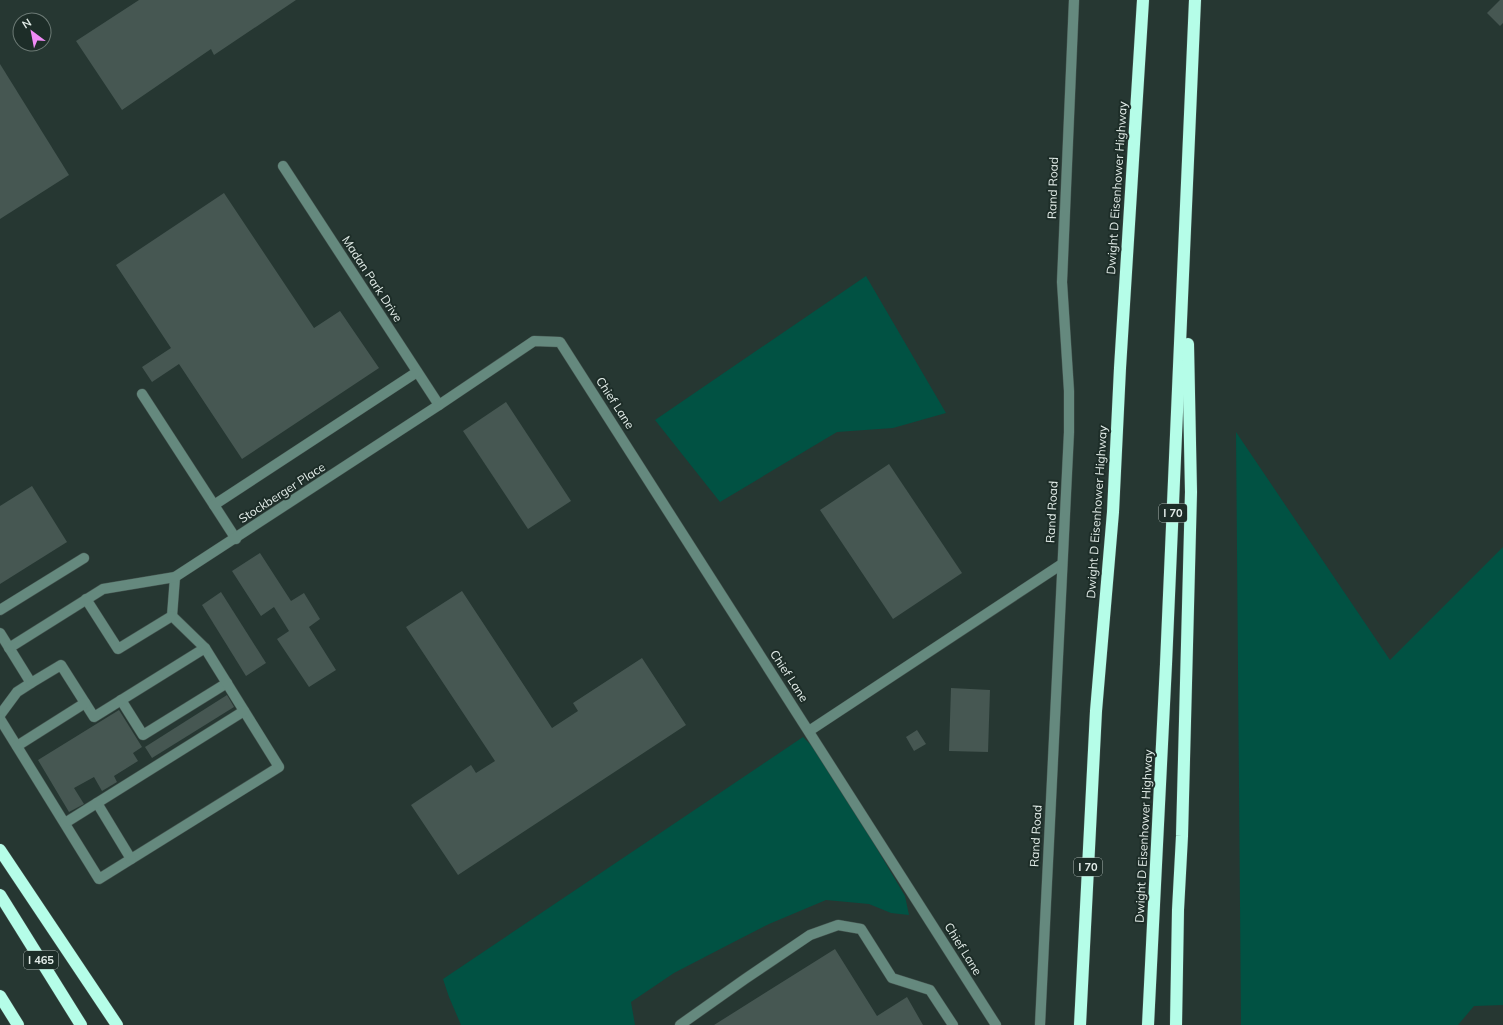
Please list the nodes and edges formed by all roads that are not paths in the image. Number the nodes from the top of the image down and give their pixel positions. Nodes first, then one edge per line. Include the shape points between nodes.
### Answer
1 (1074, 0) edge
2 (1144, 0) edge
3 (1195, 0) edge
4 (283, 166) dead end
5 (1186, 230) junction
6 (560, 342) joint
7 (417, 372) junction
8 (142, 394) dead end
9 (440, 405) junction
10 (214, 505) junction
11 (236, 539) junction
12 (84, 558) dead end
13 (1062, 564) junction
14 (175, 577) junction
15 (86, 599) junction
16 (0, 610) edge
17 (172, 616) junction
18 (0, 633) edge
19 (10, 648) junction
20 (205, 648) junction
21 (31, 683) junction
22 (227, 683) junction
23 (121, 700) junction
24 (85, 703) junction
25 (244, 711) junction
26 (0, 715) edge
27 (0, 719) edge
28 (809, 731) junction
29 (17, 746) junction
30 (97, 803) junction
31 (65, 824) junction
32 (0, 850) edge
33 (131, 859) junction
34 (0, 895) edge
35 (0, 996) edge
36 (1080, 1024) edge
37 (18, 1025) edge
38 (81, 1025) edge
39 (117, 1025) edge
40 (680, 1025) edge
41 (953, 1025) edge
42 (996, 1025) edge
43 (1040, 1025) edge
44 (1148, 1025) edge
45 (1176, 1025) edge

1 - 13 street, Rand Road via 1062,282 1069,391
2 - 36 highway, Dwight D Eisenhower Highway / I 70 via 1113,512 1096,711
3 - 5 highway, Dwight D Eisenhower Highway / I 70
4 - 7 street, Madan Park Drive
5 - 44 highway, Dwight D Eisenhower Highway / I 70
5 - 45 highway via 1191,492
6 - 9 street, Stockberger Place via 534,341
6 - 28 street, Chief Lane
7 - 9 street, Madan Park Drive
7 - 10 street
8 - 10 street
9 - 11 street, Stockberger Place
10 - 11 street
11 - 14 street, Stockberger Place
12 - 16 street
13 - 28 street
13 - 43 street, Rand Road
14 - 15 street, Stockberger Place via 103,589
14 - 17 street
15 - 17 street via 118,649
15 - 19 street, Stockberger Place
17 - 20 street
18 - 19 street
19 - 21 street
20 - 22 street
20 - 23 street
21 - 24 street via 61,664
21 - 26 street via 17,692
22 - 23 street via 143,735
22 - 25 street
23 - 24 street via 94,717
24 - 29 street
25 - 30 street
25 - 33 street via 280,767
27 - 29 street
28 - 42 street, Chief Lane
29 - 31 street
30 - 31 street
30 - 33 street
31 - 33 street via 99,879
32 - 39 highway
34 - 38 highway, I 465
35 - 37 highway
40 - 41 street via 810,935 838,925 861,929 892,978 930,990

